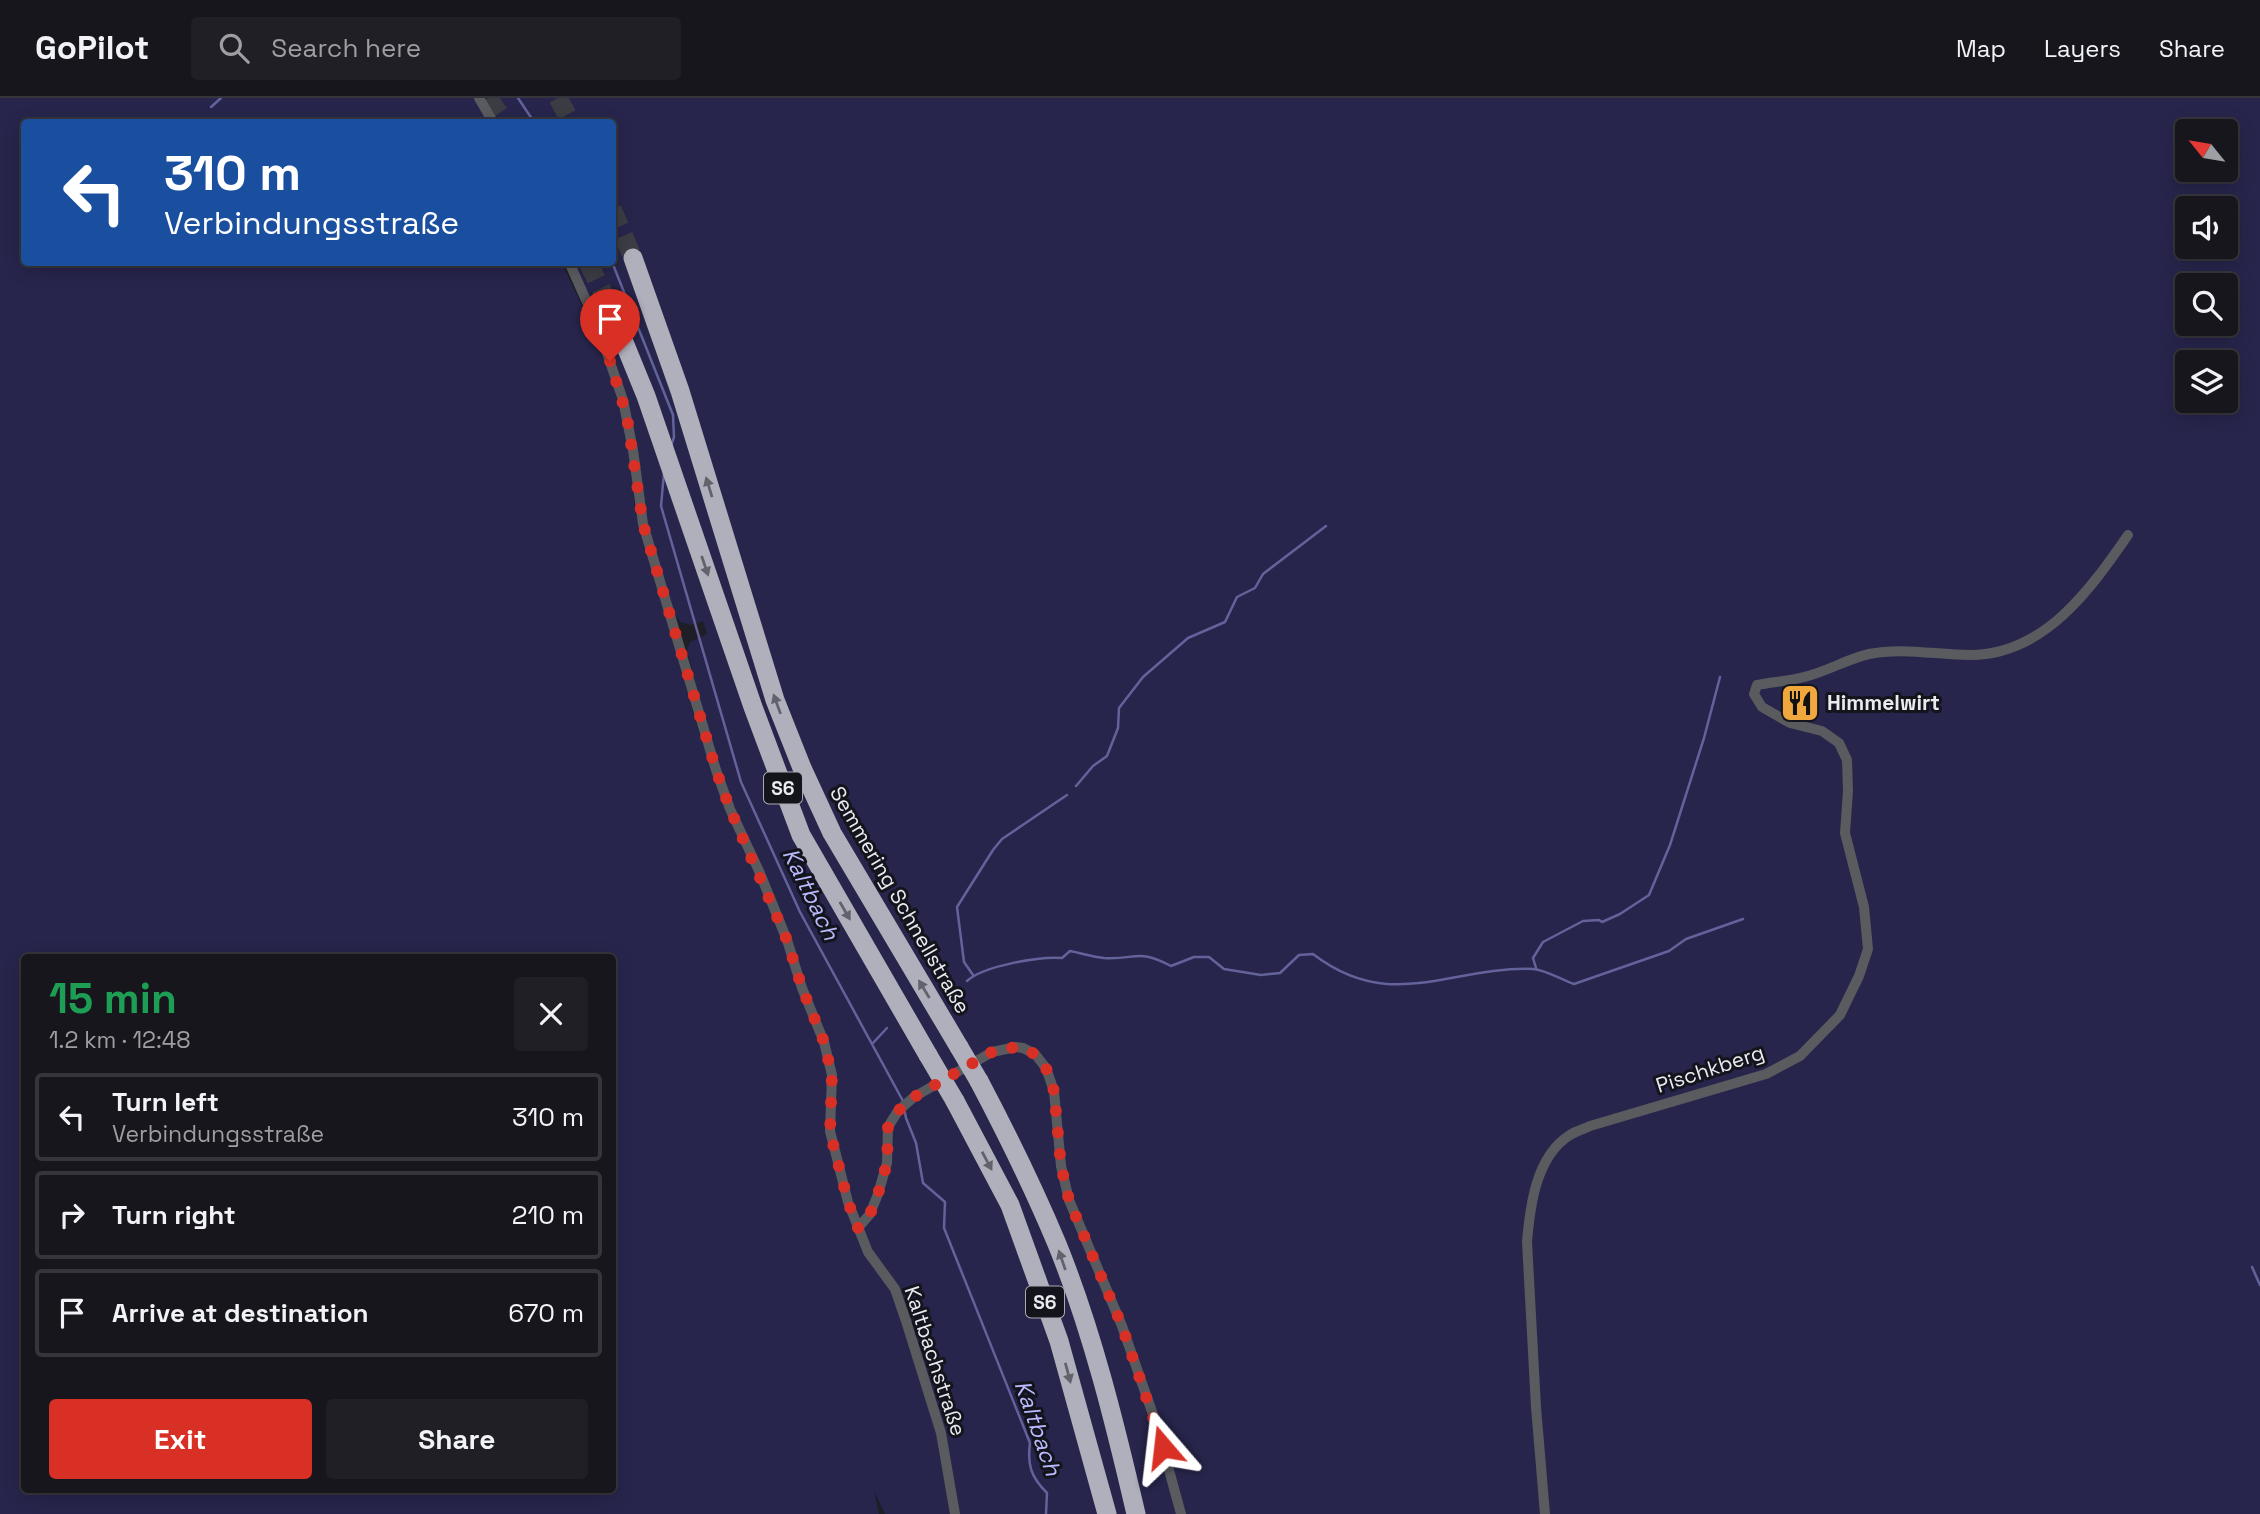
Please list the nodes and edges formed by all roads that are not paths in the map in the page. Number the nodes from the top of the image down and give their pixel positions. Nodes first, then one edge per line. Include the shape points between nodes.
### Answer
1 (479, 98) edge
2 (490, 119) edge
3 (633, 258) tunnel mouth
4 (571, 266) edge
5 (608, 303) tunnel mouth
6 (2128, 535) dead end
7 (858, 1228) junction
8 (955, 1514) edge
9 (1107, 1514) edge
10 (1136, 1514) edge
11 (1181, 1514) edge
12 (1545, 1514) edge

1 - 2 street
10 -> 3 highway, Semmering Schnellstraße / S6, bridge via 1092,1345 1057,1245 1003,1127 832,833 802,768 775,700 680,391
4 - 7 street, Kaltbachstraße via 623,400 643,524 716,770 824,1042 832,1075 830,1132
5 -> 9 highway, S6, bridge via 660,435 801,835 1010,1205 1059,1341
6 - 12 street, Pischkberg via 2095,583 2049,628 2009,650 1972,655 1870,654 1803,678 1756,685 1754,694 1762,707 1790,723 1822,731 1839,743 1847,760 1845,833 1864,906 1868,949 1840,1015 1800,1056 1766,1074 1590,1126 1569,1136 1544,1166 1534,1191 1527,1242
7 - 8 street, Kaltbachstraße via 895,1289 906,1321 941,1433
7 - 11 street via 878,1194 887,1163 888,1127 898,1111 992,1052 1016,1047 1035,1054 1054,1091 1069,1200 1122,1326

